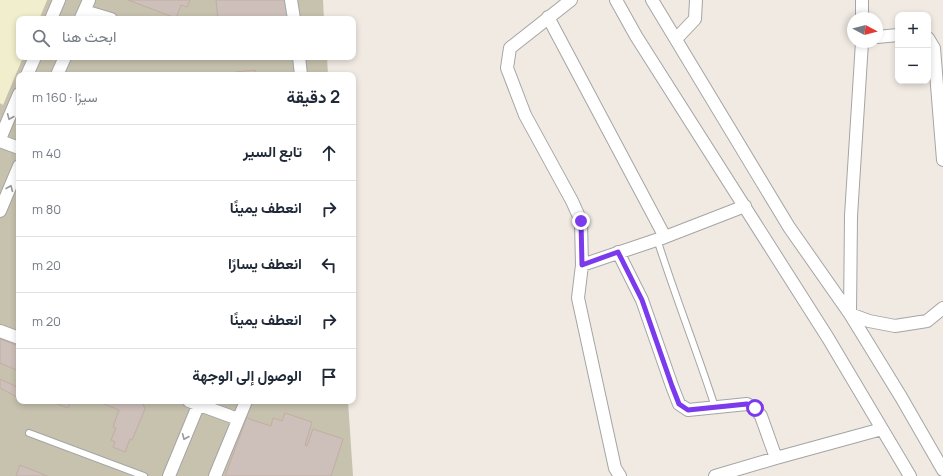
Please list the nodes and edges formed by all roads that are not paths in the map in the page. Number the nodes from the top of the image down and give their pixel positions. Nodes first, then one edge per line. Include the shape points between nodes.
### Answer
1 (59, 0) edge
2 (291, 0) edge
3 (571, 0) edge
4 (616, 0) edge
5 (652, 0) edge
6 (696, 0) edge
7 (862, 0) edge
8 (85, 10) edge
9 (862, 12) edge
10 (52, 16) edge
11 (102, 16) edge
12 (294, 16) edge
13 (548, 18) junction
14 (895, 35) edge
15 (883, 36) edge
16 (676, 39) junction
17 (931, 43) edge
18 (862, 48) edge
19 (34, 60) edge
20 (64, 60) edge
21 (299, 60) edge
22 (28, 72) edge
23 (58, 72) edge
24 (301, 72) edge
25 (16, 101) edge
26 (0, 140) edge
27 (16, 147) edge
28 (943, 160) edge
29 (16, 173) edge
30 (745, 206) junction
31 (0, 211) edge
32 (661, 238) junction
33 (618, 252) junction
34 (582, 265) junction
35 (943, 308) edge
36 (850, 314) junction
37 (0, 331) edge
38 (16, 337) edge
39 (195, 404) edge
40 (201, 404) edge
41 (245, 404) edge
42 (715, 407) junction
43 (238, 419) junction
44 (882, 429) junction
45 (29, 433) dead end
46 (776, 458) junction
47 (943, 470) edge
48 (144, 476) edge
49 (169, 476) edge
50 (215, 476) edge
51 (620, 476) edge
52 (715, 476) edge
53 (910, 476) edge

1 - 10 street
2 - 12 street
3 - 13 street
4 - 30 street via 636,36
5 - 16 street
6 - 16 street via 695,19
7 - 9 street
8 - 11 street
13 - 32 street
13 - 34 street via 510,48 507,68 525,115 581,221
14 - 15 street
16 - 36 street via 789,227
17 - 28 street via 934,48
18 - 36 street via 851,216
19 - 22 street
20 - 23 street
21 - 24 street
25 -> 26 street
26 - 27 street
31 -> 29 street
30 - 32 street
30 - 44 street
32 - 33 street
32 - 42 lane via 672,286
33 - 34 street
33 - 42 street via 642,300 679,404 688,410
34 - 51 street via 578,298 615,468
35 - 36 street via 927,321 895,326
36 - 47 street
37 - 38 street
39 -> 49 street
40 - 43 street
41 - 43 street
42 - 46 street via 747,404 755,408 761,416
43 - 50 street
44 - 46 street
44 - 53 street
45 - 48 lane
46 - 52 street

